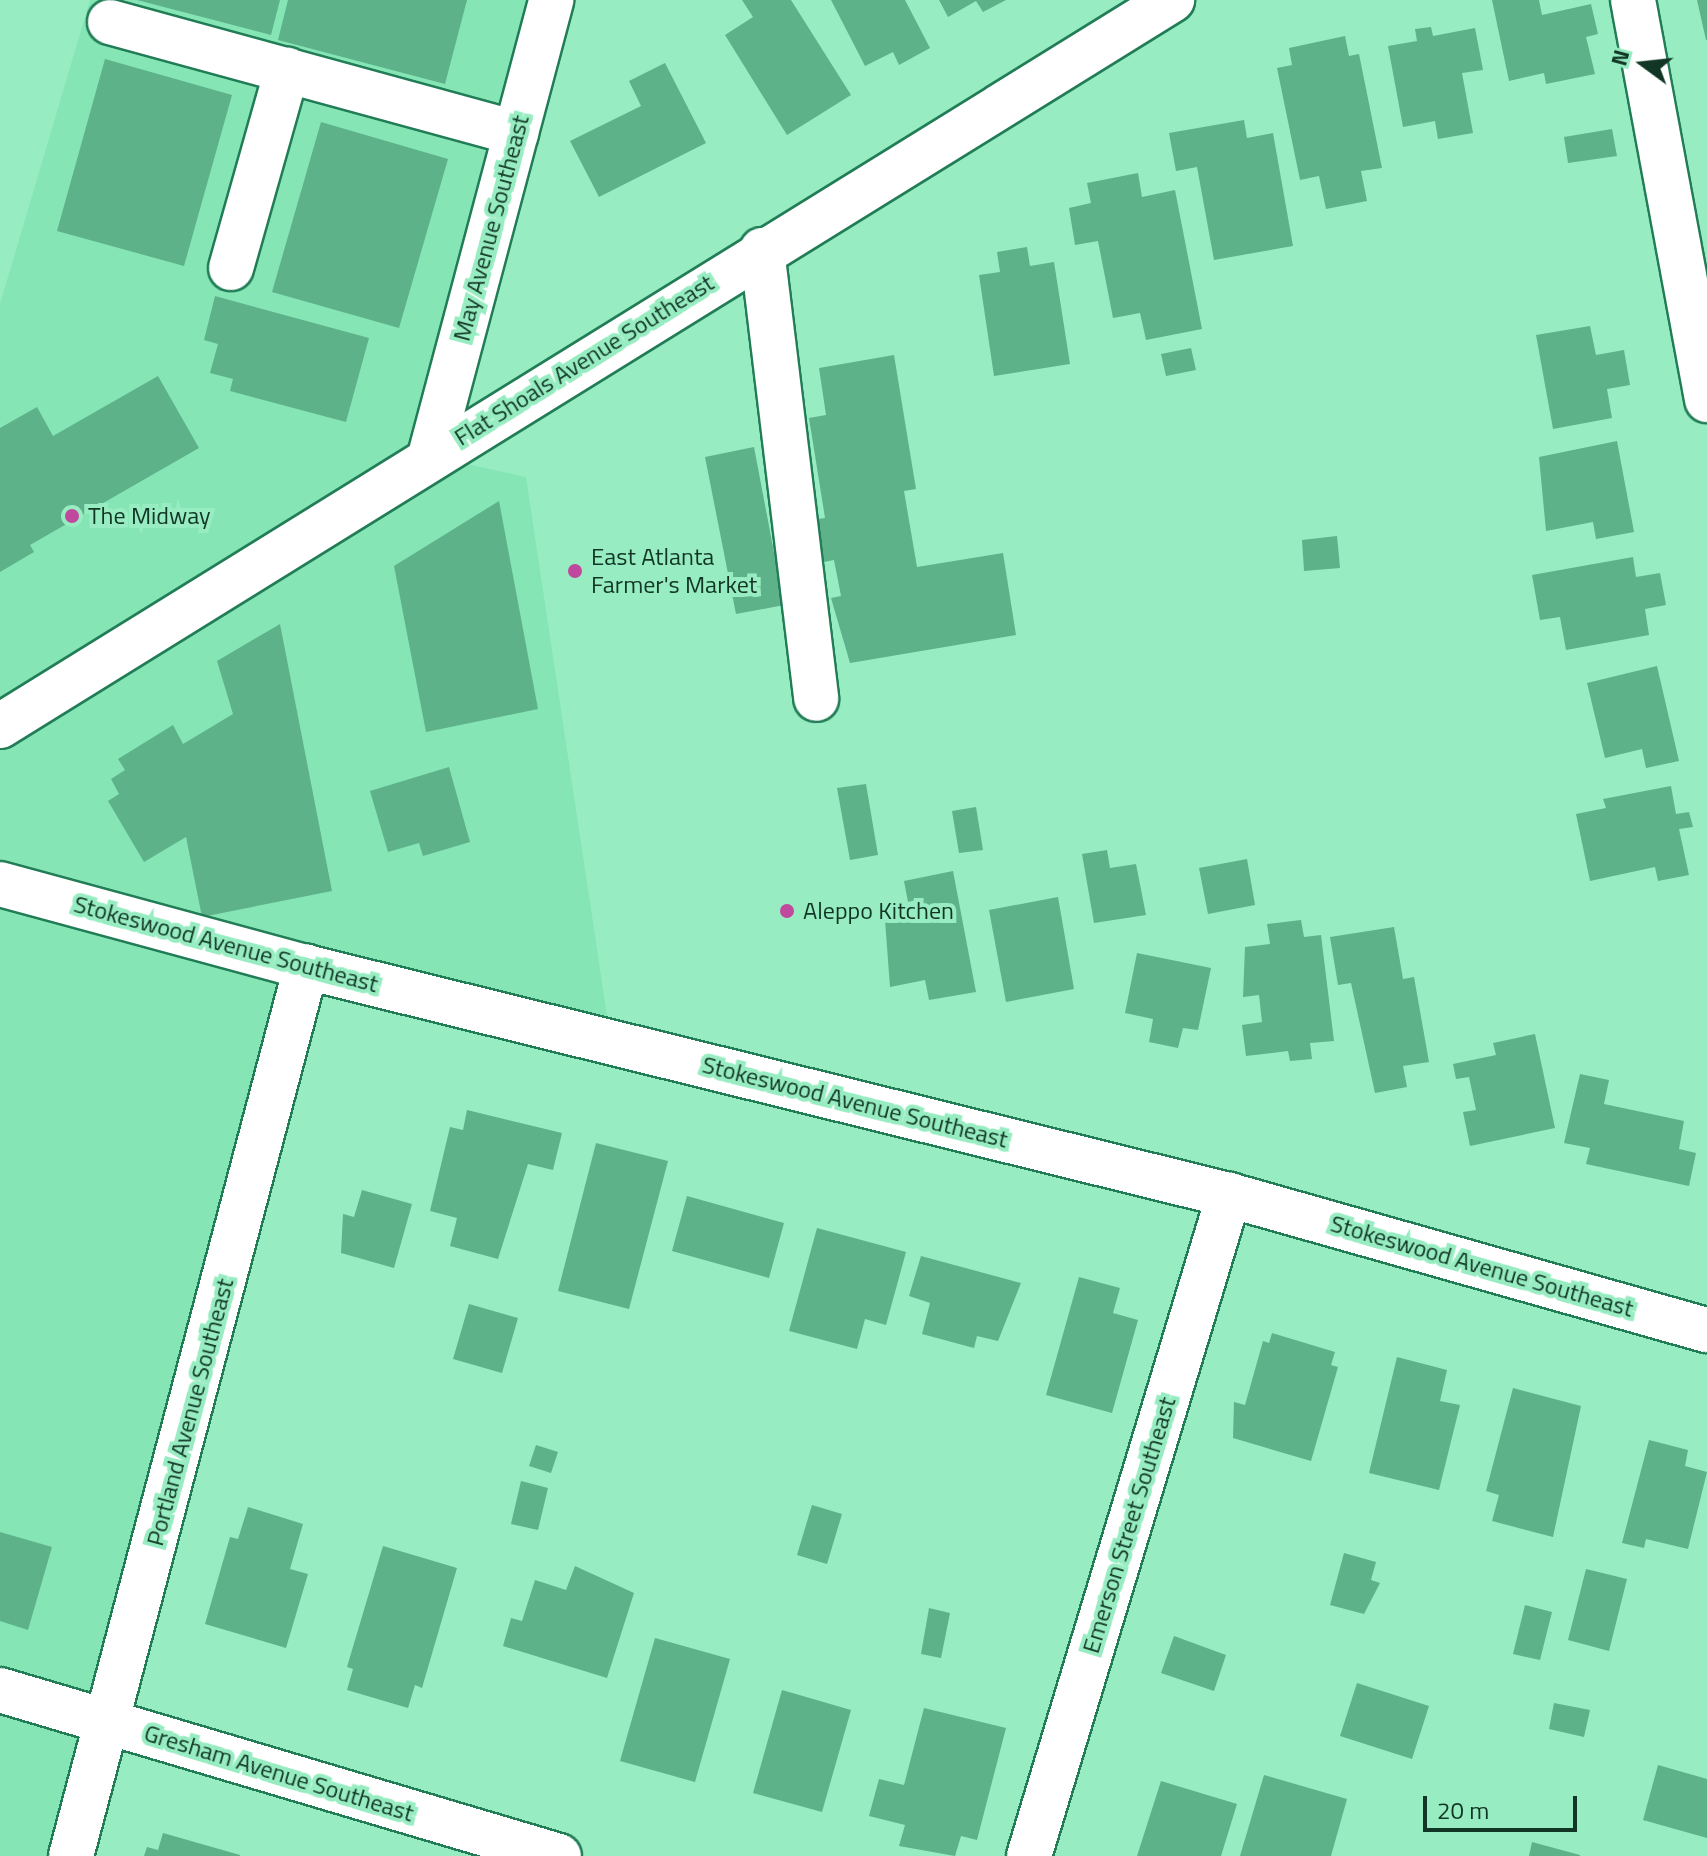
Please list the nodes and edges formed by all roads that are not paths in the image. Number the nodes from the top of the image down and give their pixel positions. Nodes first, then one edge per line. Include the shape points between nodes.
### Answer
1 (551, 0) edge
2 (1172, 0) edge
3 (1633, 0) edge
4 (110, 22) dead end
5 (287, 70) junction
6 (516, 133) junction
7 (762, 250) junction
8 (231, 268) dead end
9 (1707, 400) edge
10 (430, 456) junction
11 (816, 699) dead end
12 (0, 726) edge
13 (0, 884) edge
14 (306, 967) junction
15 (1229, 1195) junction
16 (1707, 1330) edge
17 (0, 1690) edge
18 (109, 1722) junction
19 (71, 1856) edge
20 (559, 1856) edge
21 (1029, 1856) edge

1 - 6 street, May Avenue Southeast
2 - 7 street, Flat Shoals Avenue Southeast
3 - 9 street
4 - 5 street
5 - 6 street
5 - 8 street
6 - 10 street, May Avenue Southeast
7 - 10 street, Flat Shoals Avenue Southeast
7 - 11 street
10 - 12 street, Flat Shoals Avenue Southeast
13 - 14 street, Stokeswood Avenue Southeast
14 - 15 street, Stokeswood Avenue Southeast
14 - 18 street, Portland Avenue Southeast
15 - 16 street, Stokeswood Avenue Southeast
15 - 21 street, Emerson Street Southeast
17 - 18 street, Gresham Avenue Southeast
18 - 19 street, Portland Avenue Southeast
18 - 20 street, Gresham Avenue Southeast

